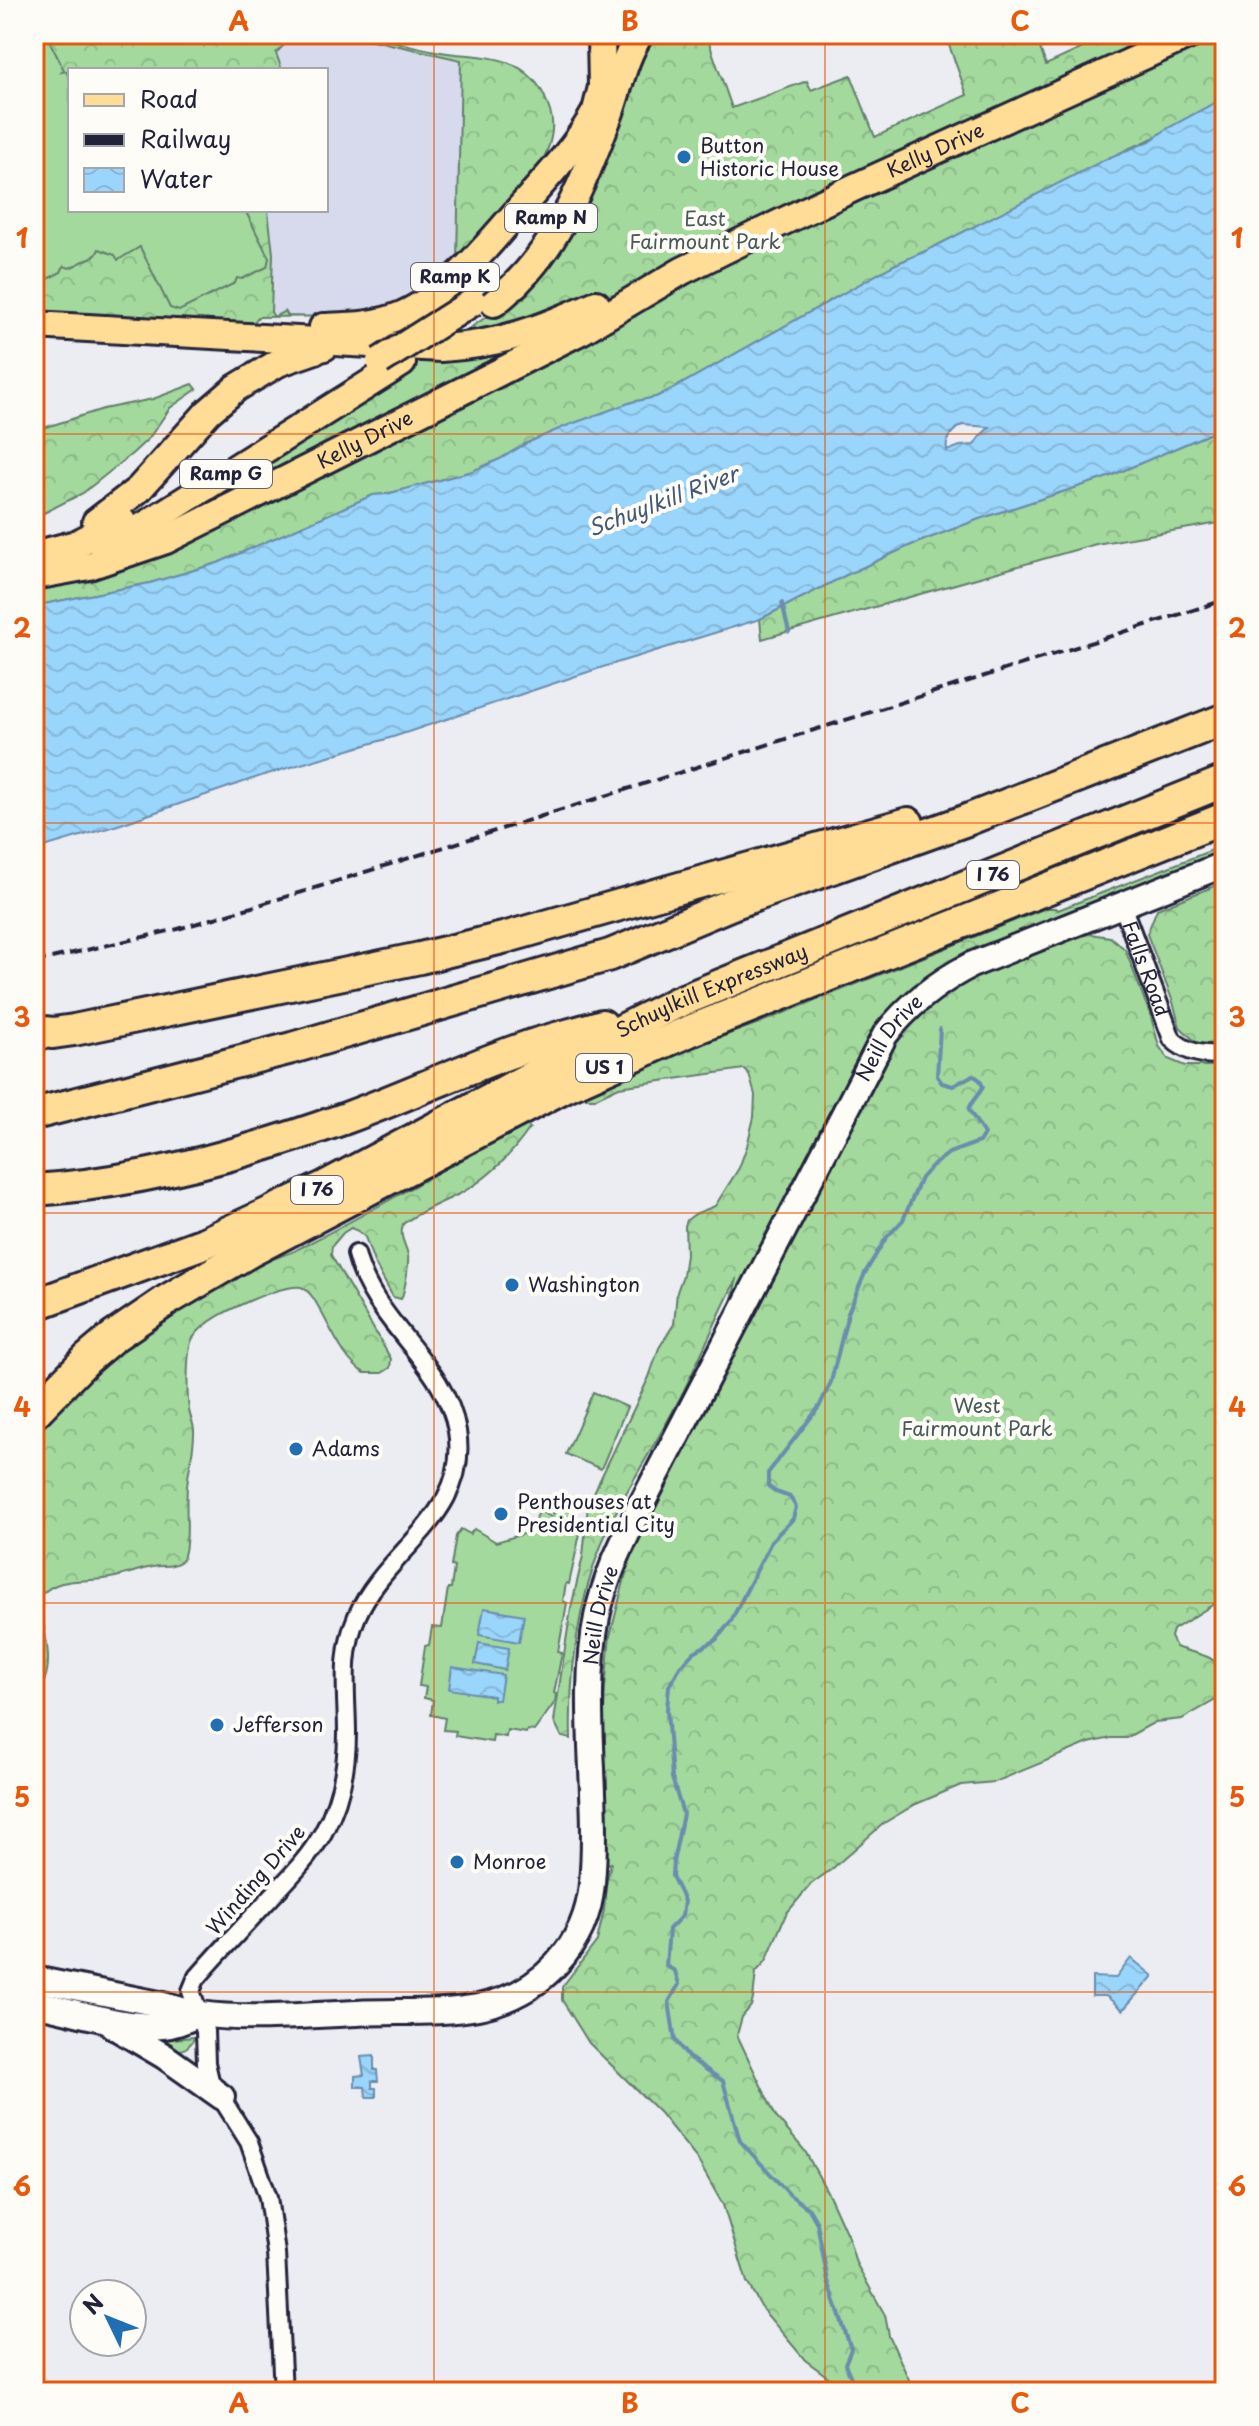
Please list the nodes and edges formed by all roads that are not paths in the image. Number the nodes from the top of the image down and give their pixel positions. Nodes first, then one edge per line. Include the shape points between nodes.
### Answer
1 (601, 34) edge
2 (610, 34) edge
3 (640, 34) edge
4 (1192, 34) edge
5 (604, 107) junction
6 (682, 271) junction
7 (34, 325) edge
8 (173, 332) junction
9 (343, 343) junction
10 (34, 547) edge
11 (38, 568) edge
12 (1225, 719) edge
13 (1225, 740) edge
14 (1095, 771) junction
15 (1225, 781) edge
16 (1225, 818) edge
17 (1225, 864) edge
18 (1122, 905) junction
19 (610, 955) junction
20 (676, 1003) junction
21 (34, 1031) edge
22 (1225, 1055) edge
23 (34, 1114) edge
24 (34, 1190) edge
25 (356, 1254) dead end
26 (34, 1305) edge
27 (34, 1413) edge
28 (34, 1979) edge
29 (34, 2003) edge
30 (81, 2013) junction
31 (198, 2014) junction
32 (222, 2097) junction
33 (283, 2392) edge

1 - 5 main road
2 - 5 main road via 615,71
3 - 5 main road
4 - 6 main road, Kelly Drive
5 - 8 main road, Ramp K via 505,225 446,285 414,308 362,325
5 - 11 main road, Ramp N, bridge via 543,231 484,302
6 - 9 main road, Kelly Drive via 545,328 494,343 441,348
6 - 11 main road, Kelly Drive via 581,331 191,528 89,566
7 - 8 main road, Kelly Drive
8 - 9 main road, Kelly Drive
9 - 10 main road via 294,357 250,379 208,412 139,489 111,512 78,532
12 - 14 highway
13 - 19 highway via 741,921
14 - 19 highway via 732,904
14 - 21 highway via 493,941 74,1030
15 - 20 highway, Schuylkill Expressway / I 76
16 - 27 highway, US 1 via 687,1032 566,1086 169,1299 113,1337
17 - 18 main road, Falls Road
18 - 22 street, Falls Road via 1172,1039 1194,1052
18 - 31 main road, Neill Drive via 942,981 906,1010 866,1068 608,1575 591,1656 590,1898 576,1939 558,1963 522,1992 476,2007 290,2016
19 - 23 highway via 305,1044
20 - 24 highway via 531,1046 253,1148 105,1182
20 - 26 highway, Schuylkill Expressway / I 76 via 265,1215
25 - 31 street, Winding Drive via 376,1302 445,1396 457,1431 458,1461 437,1514 374,1586 350,1634 344,1670 346,1761 330,1820 302,1863 196,1979 191,1991
28 - 31 main road
29 - 30 main road
30 - 31 main road via 162,2026
30 - 32 main road via 129,2035
31 - 32 street, Winding Drive via 208,2071
32 - 33 street, Winding Drive via 249,2142 268,2197

